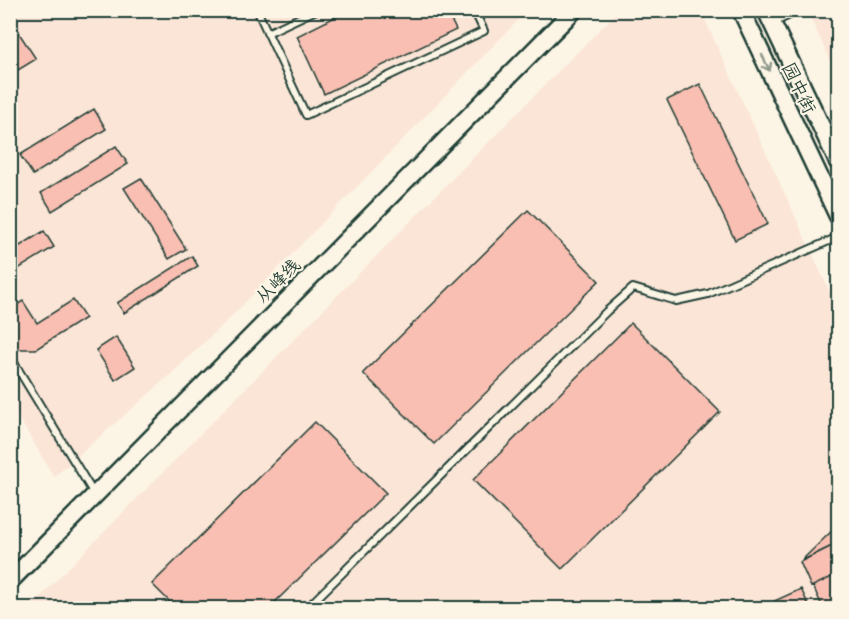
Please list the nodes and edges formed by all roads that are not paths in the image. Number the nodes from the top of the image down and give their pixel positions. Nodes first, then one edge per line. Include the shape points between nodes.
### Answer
1 (256, 10) edge
2 (316, 10) edge
3 (474, 10) edge
4 (574, 10) edge
5 (741, 10) edge
6 (800, 10) edge
7 (769, 17) edge
8 (267, 33) junction
9 (838, 162) edge
10 (838, 216) edge
11 (838, 237) edge
12 (10, 356) edge
13 (94, 496) junction
14 (10, 581) edge
15 (307, 609) edge

1 - 8 lane
2 - 8 lane
3 - 8 lane via 484,31 306,115
4 - 13 street, 从峰线
5 -> 10 street, 园中街
6 - 7 lane
7 - 9 street, 园中街
11 - 15 lane via 708,294 676,301 633,288
12 - 13 lane
13 - 14 street, 从峰线

